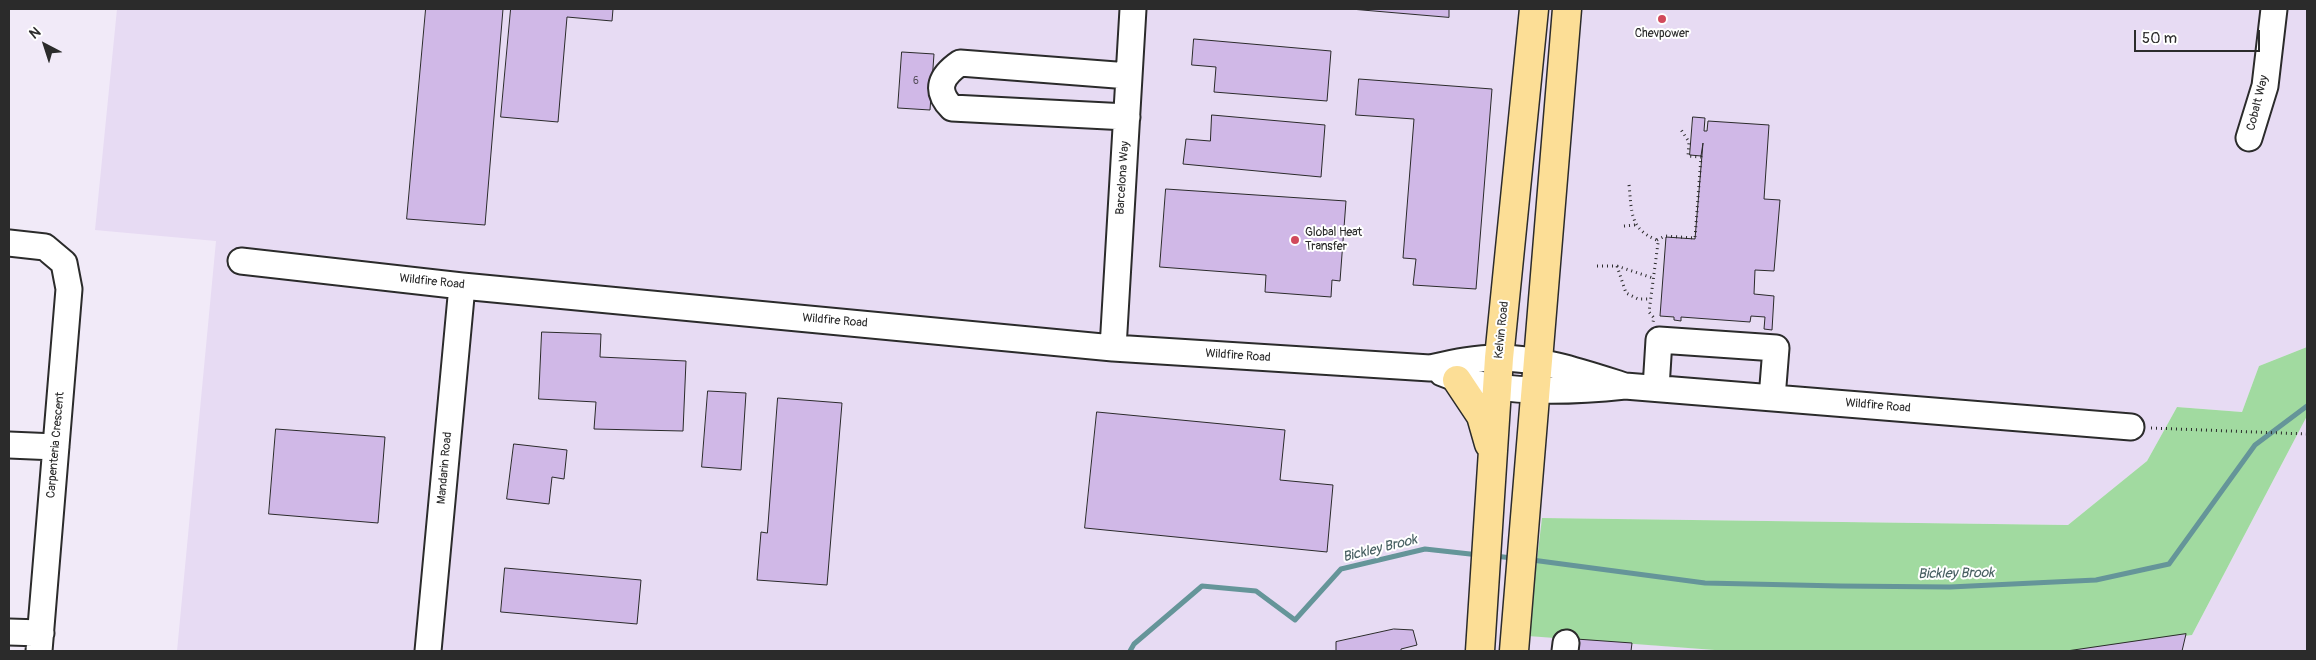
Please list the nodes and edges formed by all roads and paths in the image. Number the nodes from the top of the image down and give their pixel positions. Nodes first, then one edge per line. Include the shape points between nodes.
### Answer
1 (1133, 9) edge
2 (1534, 9) edge
3 (1567, 9) edge
4 (2274, 9) edge
5 (1129, 76) junction
6 (1127, 117) junction
7 (1680, 128) dead end
8 (2249, 138) dead end
9 (1629, 185) dead end
10 (1635, 225) junction
11 (1624, 226) dead end
12 (1657, 240) junction
13 (9, 243) edge
14 (241, 261) dead end
15 (1597, 266) dead end
16 (1617, 266) junction
17 (1653, 278) junction
18 (462, 286) junction
19 (1651, 299) junction
20 (1659, 340) junction
21 (1113, 348) junction
22 (1499, 358) junction
23 (1538, 362) junction
24 (1430, 368) junction
25 (1457, 380) junction
26 (1497, 386) junction
27 (1625, 386) junction
28 (1656, 388) junction
29 (1535, 390) junction
30 (1772, 398) junction
31 (2131, 427) joint
32 (2307, 434) edge
33 (9, 445) edge
34 (56, 447) junction
35 (1492, 455) junction
36 (9, 632) edge
37 (40, 642) edge
38 (428, 651) edge
39 (1480, 651) edge
40 (1514, 651) edge

1 - 5 street, Barcelona Way
2 - 22 main road, Kelvin Road
3 - 23 main road
4 - 8 street, Cobalt Way via 2264,86
5 - 6 street, Barcelona Way
5 - 6 street via 960,63 947,71 941,86 943,99 952,108
6 - 21 street, Barcelona Way
7 - 12 path via 1689,142 1688,156 1701,157 1695,238 1665,236
9 - 10 path
10 - 11 path
10 - 12 path via 1643,234
12 - 17 path
13 - 34 street, Carpenteria Crescent via 45,247 64,263 69,290
14 - 18 street, Wildfire Road
15 - 16 path
16 - 17 path
16 - 19 path via 1626,293 1638,300
17 - 19 path
18 - 21 street, Wildfire Road
18 - 38 street, Mandarin Road
19 - 20 path via 1652,330
20 - 28 street
20 - 30 street via 1776,348
21 - 24 street, Wildfire Road
22 - 23 street, Wildfire Road
22 - 24 street, Wildfire Road via 1463,360
22 - 26 main road, Kelvin Road
23 - 27 street, Wildfire Road
23 - 29 main road
24 - 25 street, Wildfire Road
25 - 26 street, Wildfire Road
25 - 35 main road via 1480,416
26 - 29 street, Wildfire Road
26 - 35 main road, Kelvin Road
27 - 28 street, Wildfire Road
27 - 29 street, Wildfire Road via 1580,391
28 - 30 street, Wildfire Road
29 - 40 main road
30 - 31 street, Wildfire Road
31 - 32 path
33 - 34 street
34 - 37 street, Carpenteria Crescent
35 - 39 main road, Kelvin Road
36 - 37 street

